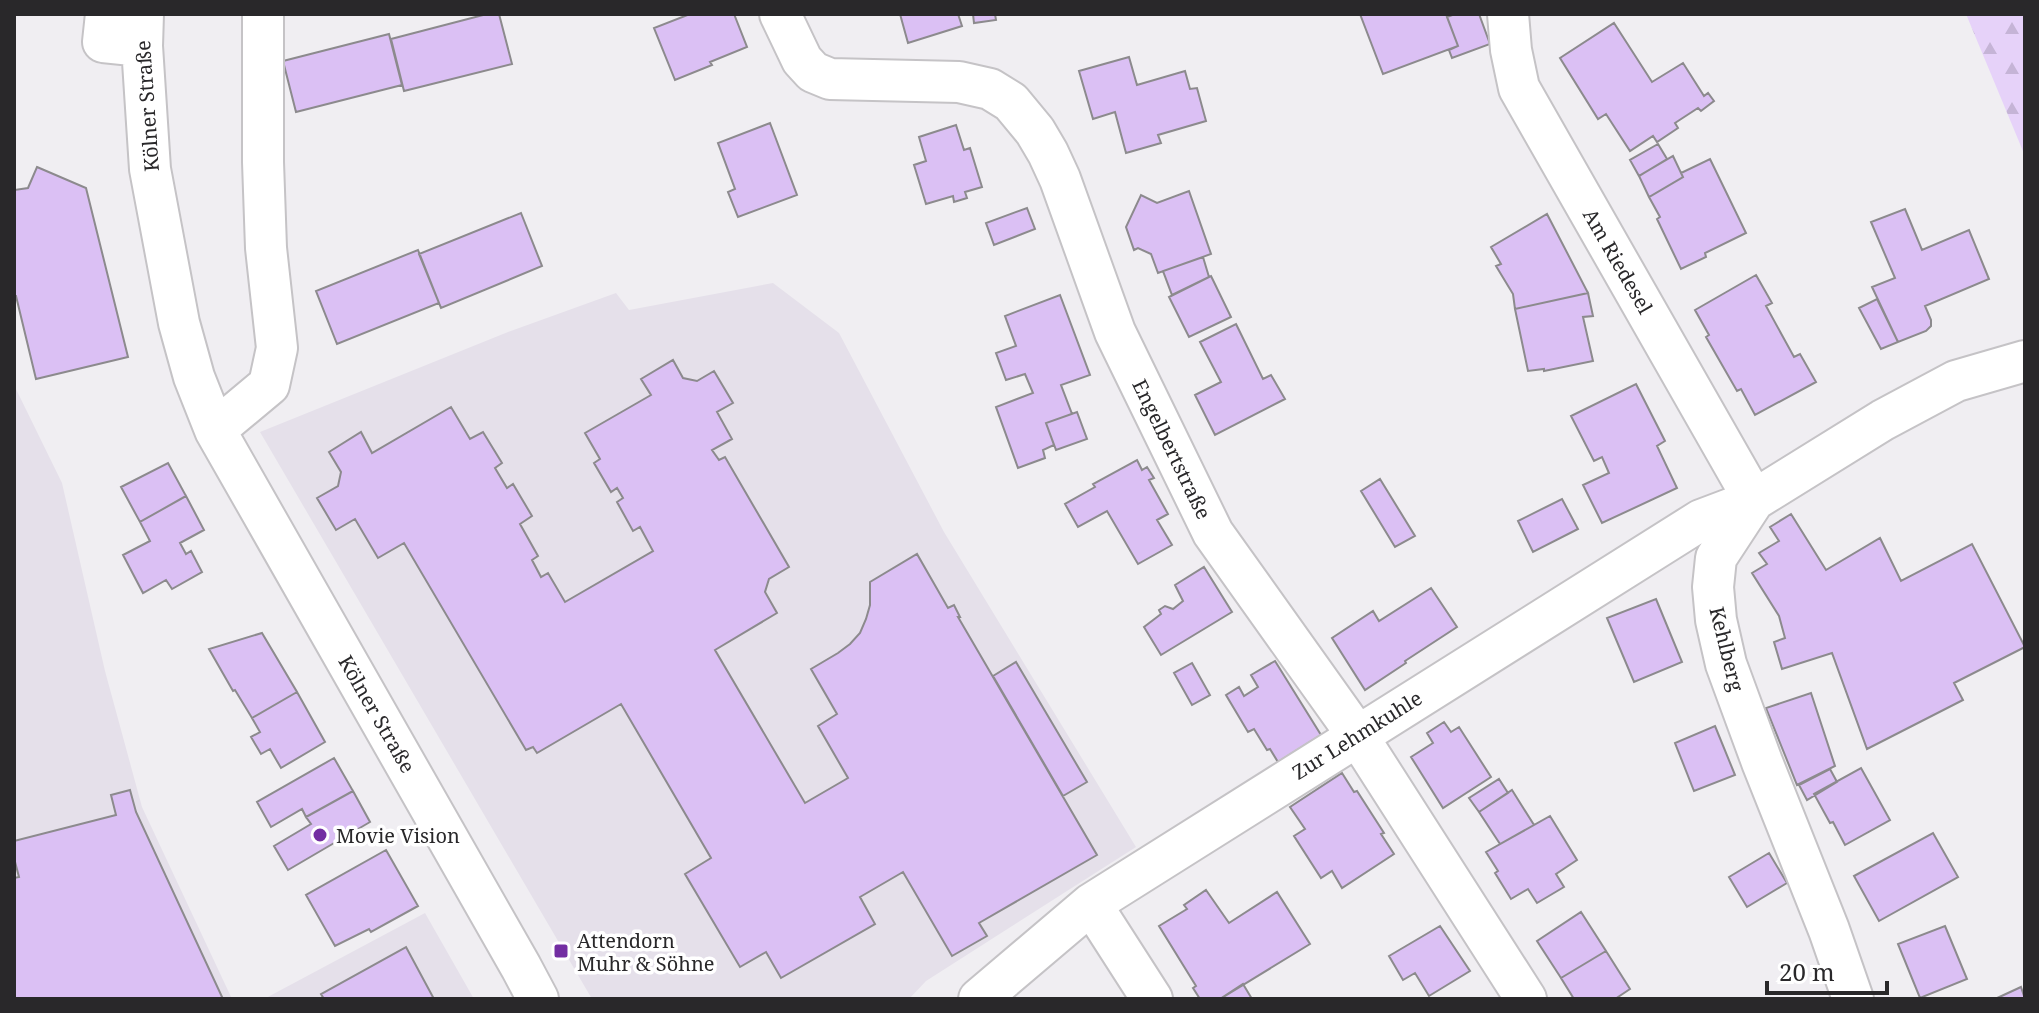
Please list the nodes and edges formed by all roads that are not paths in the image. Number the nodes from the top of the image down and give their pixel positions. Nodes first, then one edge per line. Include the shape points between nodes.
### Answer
1 (106, 14) edge
2 (263, 14) edge
3 (780, 14) edge
4 (1508, 14) edge
5 (143, 30) edge
6 (2025, 361) edge
7 (215, 430) junction
8 (1754, 500) junction
9 (1357, 735) junction
10 (1091, 904) junction
11 (538, 999) edge
12 (979, 999) edge
13 (1152, 999) edge
14 (1526, 999) edge
15 (1853, 999) edge

1 - 5 street via 103,42
2 - 7 street via 266,234 277,348 269,385
3 - 9 street, Engelbertstraße via 813,72 830,79 959,82 990,89 1011,102 1035,131 1060,179 1115,332 1213,533
4 - 8 street, Am Riedesel via 1519,88
5 - 7 street, Kölner Straße via 150,169 168,269 194,377
6 - 8 street, Kehlberg via 1956,381
7 - 11 street, Kölner Straße
8 - 9 street, Zur Lehmkuhle via 1701,520
8 - 15 street, Kehlberg via 1716,558 1716,620 1731,678
9 - 10 street, Zur Lehmkuhle
9 - 14 street, Engelbertstraße
10 - 12 street, Zur Lehmkuhle
10 - 13 street

